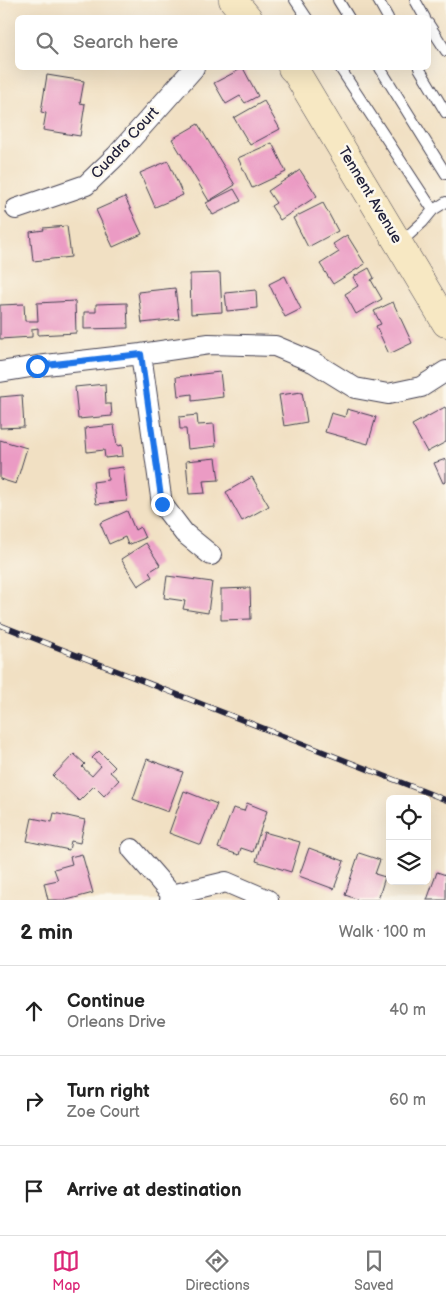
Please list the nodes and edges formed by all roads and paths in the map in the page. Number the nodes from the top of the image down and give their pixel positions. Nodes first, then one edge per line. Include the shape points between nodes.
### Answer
1 (295, 0) edge
2 (338, 0) edge
3 (378, 0) edge
4 (415, 0) edge
5 (304, 15) edge
6 (347, 15) edge
7 (386, 15) edge
8 (423, 15) edge
9 (431, 27) edge
10 (446, 51) edge
11 (192, 70) edge
12 (294, 70) edge
13 (341, 70) edge
14 (381, 70) edge
15 (420, 70) edge
16 (446, 113) edge
17 (446, 174) edge
18 (446, 202) edge
19 (16, 209) dead end
20 (434, 210) junction
21 (399, 244) junction
22 (446, 323) edge
23 (141, 354) junction
24 (446, 371) edge
25 (0, 372) edge
26 (211, 555) dead end
27 (132, 848) dead end
28 (171, 898) edge
29 (268, 900) edge

1 - 5 lane
2 - 6 lane
3 - 7 lane
4 - 8 lane
9 - 10 lane
11 - 19 street, Cuadra Court via 86,185
12 - 21 street, Tennent Avenue
13 - 20 lane
14 - 17 lane
15 - 16 lane
18 - 20 lane
20 - 21 lane
21 - 22 street, Tennent Avenue
23 - 24 street via 209,344 275,346 314,362 355,388 388,394 421,386
23 - 25 street
23 - 26 street via 162,504 184,533
27 - 28 street
28 - 29 street via 226,882

